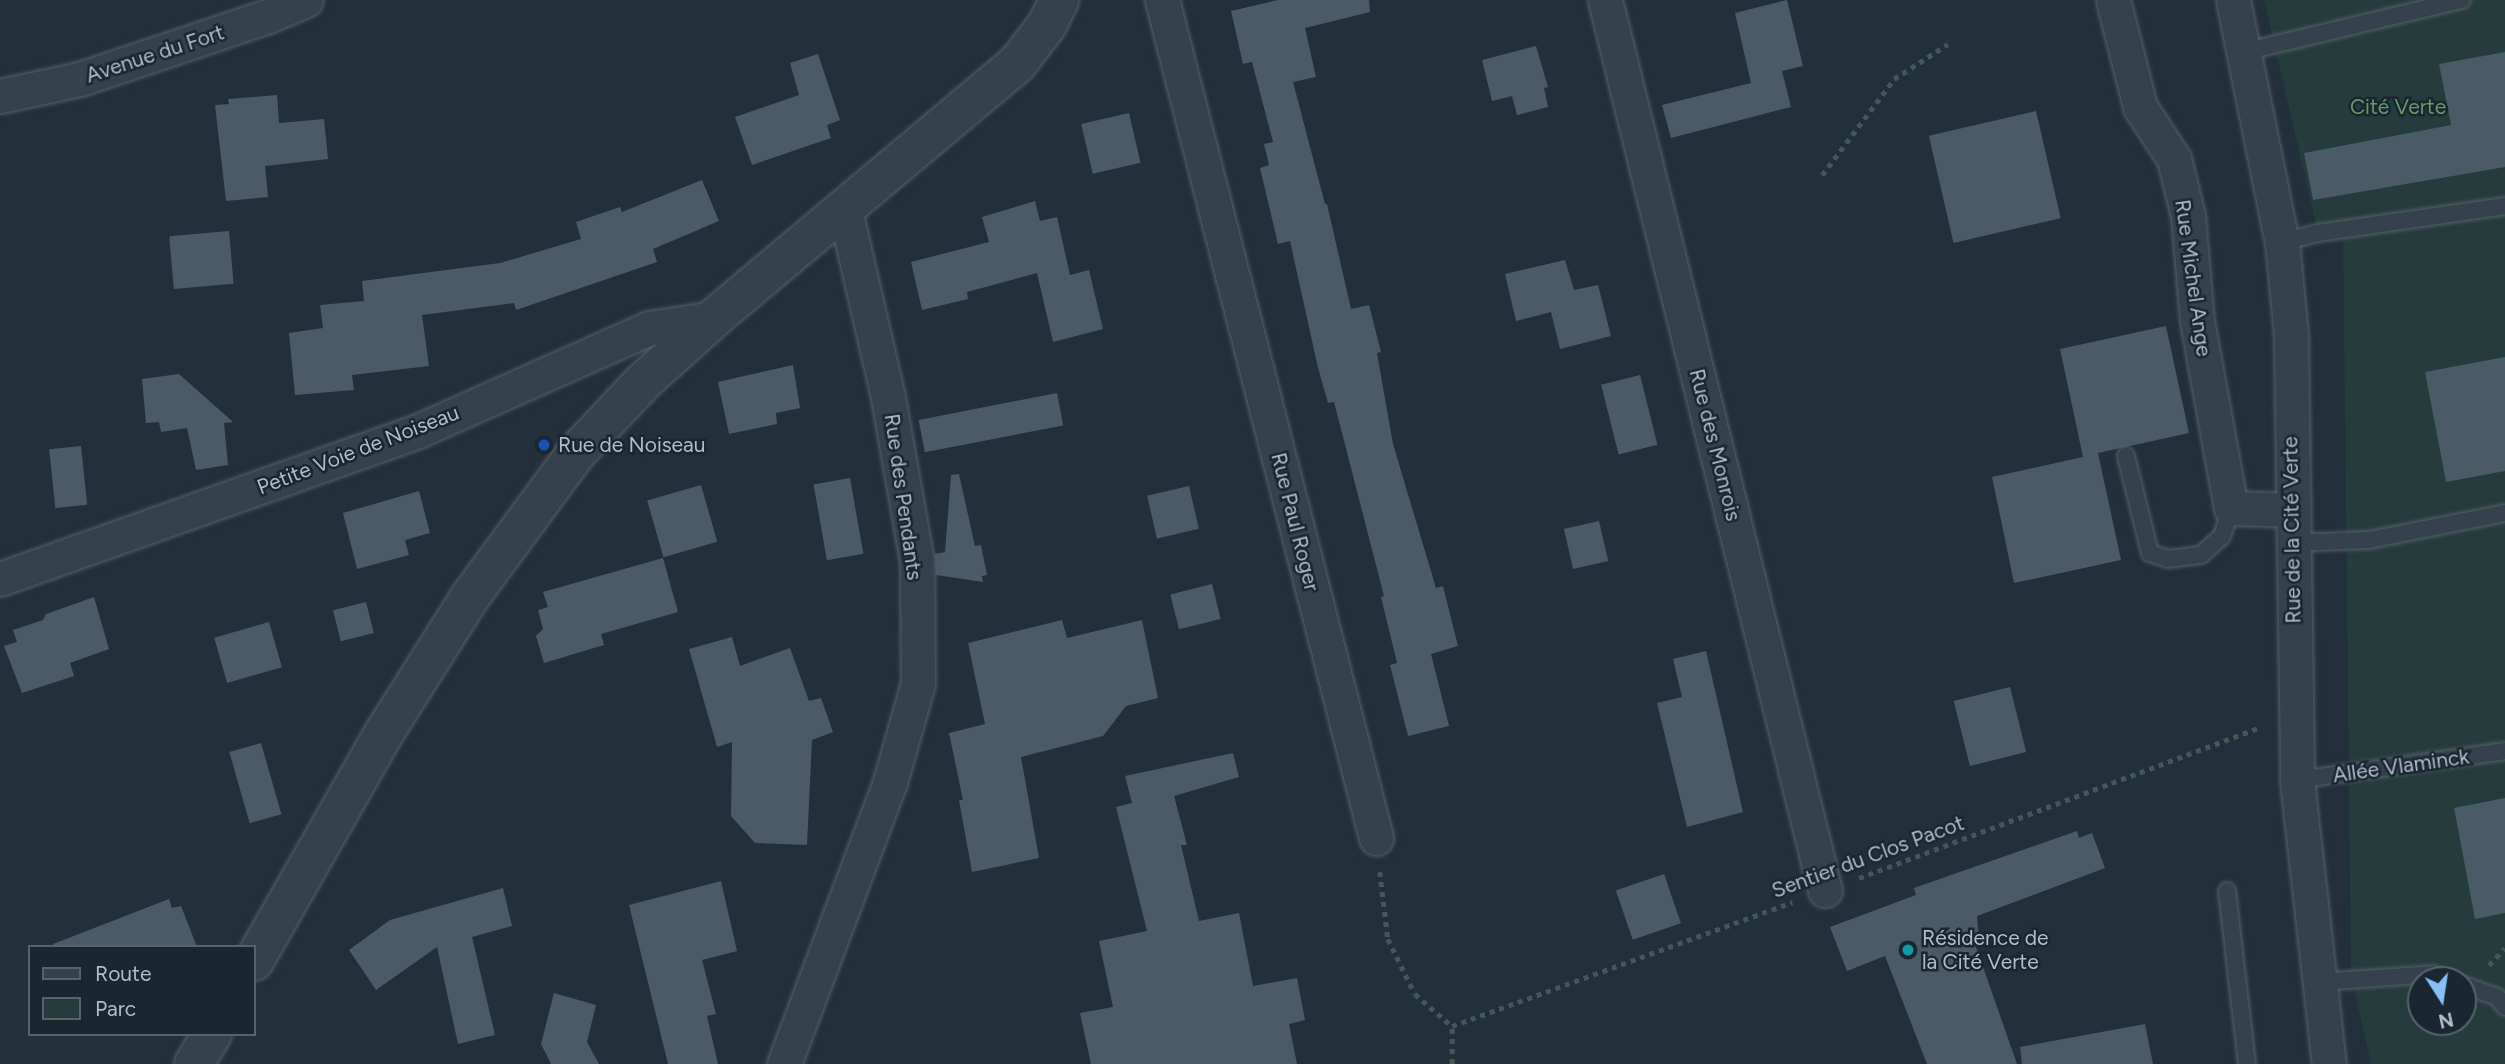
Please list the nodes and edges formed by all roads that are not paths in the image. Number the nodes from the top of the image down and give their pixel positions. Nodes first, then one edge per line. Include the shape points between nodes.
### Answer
1 (306, 0) edge
2 (1059, 0) edge
3 (1162, 0) edge
4 (1605, 0) edge
5 (2113, 0) edge
6 (2233, 0) edge
7 (2462, 0) edge
8 (2243, 52) junction
9 (0, 96) edge
10 (844, 206) junction
11 (2505, 206) edge
12 (2282, 242) junction
13 (713, 318) junction
14 (2126, 456) dead end
15 (2231, 508) junction
16 (2291, 510) junction
17 (2505, 513) edge
18 (2291, 543) junction
19 (0, 579) edge
20 (2505, 751) edge
21 (2297, 780) junction
22 (1376, 838) road end
23 (1825, 890) road end
24 (2227, 891) dead end
25 (256, 957) edge
26 (2407, 976) edge
27 (2320, 982) junction
28 (2477, 990) edge
29 (2505, 1007) edge
30 (211, 1036) edge
31 (194, 1064) edge
32 (784, 1064) edge
33 (2247, 1064) edge
34 (2329, 1064) edge

1 - 9 street, Avenue du Fort via 80,79
2 - 10 street via 1047,25 1017,64
3 - 22 street, Rue Paul Roger
4 - 23 street, Rue des Monrois
5 - 15 street, Rue Michel Ange via 2140,107 2174,159 2185,205 2197,321
6 - 8 street, Rue de la Cité Verte
7 - 8 lane
8 - 12 street, Rue de la Cité Verte
10 - 13 street
10 - 32 street, Rue des Pendants via 888,397 917,562 918,683 890,782
11 - 12 lane
12 - 16 street, Rue de la Cité Verte via 2291,337
13 - 19 street, Petite Voie de Noiseau via 649,328 418,430
13 - 25 street via 643,382 577,452 470,597 384,733
14 - 15 lane via 2150,554 2168,559 2201,555 2222,536
15 - 16 street
16 - 18 street, Rue de la Cité Verte
17 - 18 lane via 2369,540
18 - 21 street, Rue de la Cité Verte
20 - 21 lane, Allée Vlaminck
21 - 27 street, Rue de la Cité Verte
24 - 33 lane
26 - 27 lane
27 - 34 street, Rue de la Cité Verte
28 - 29 lane via 2497,997
30 - 31 street

